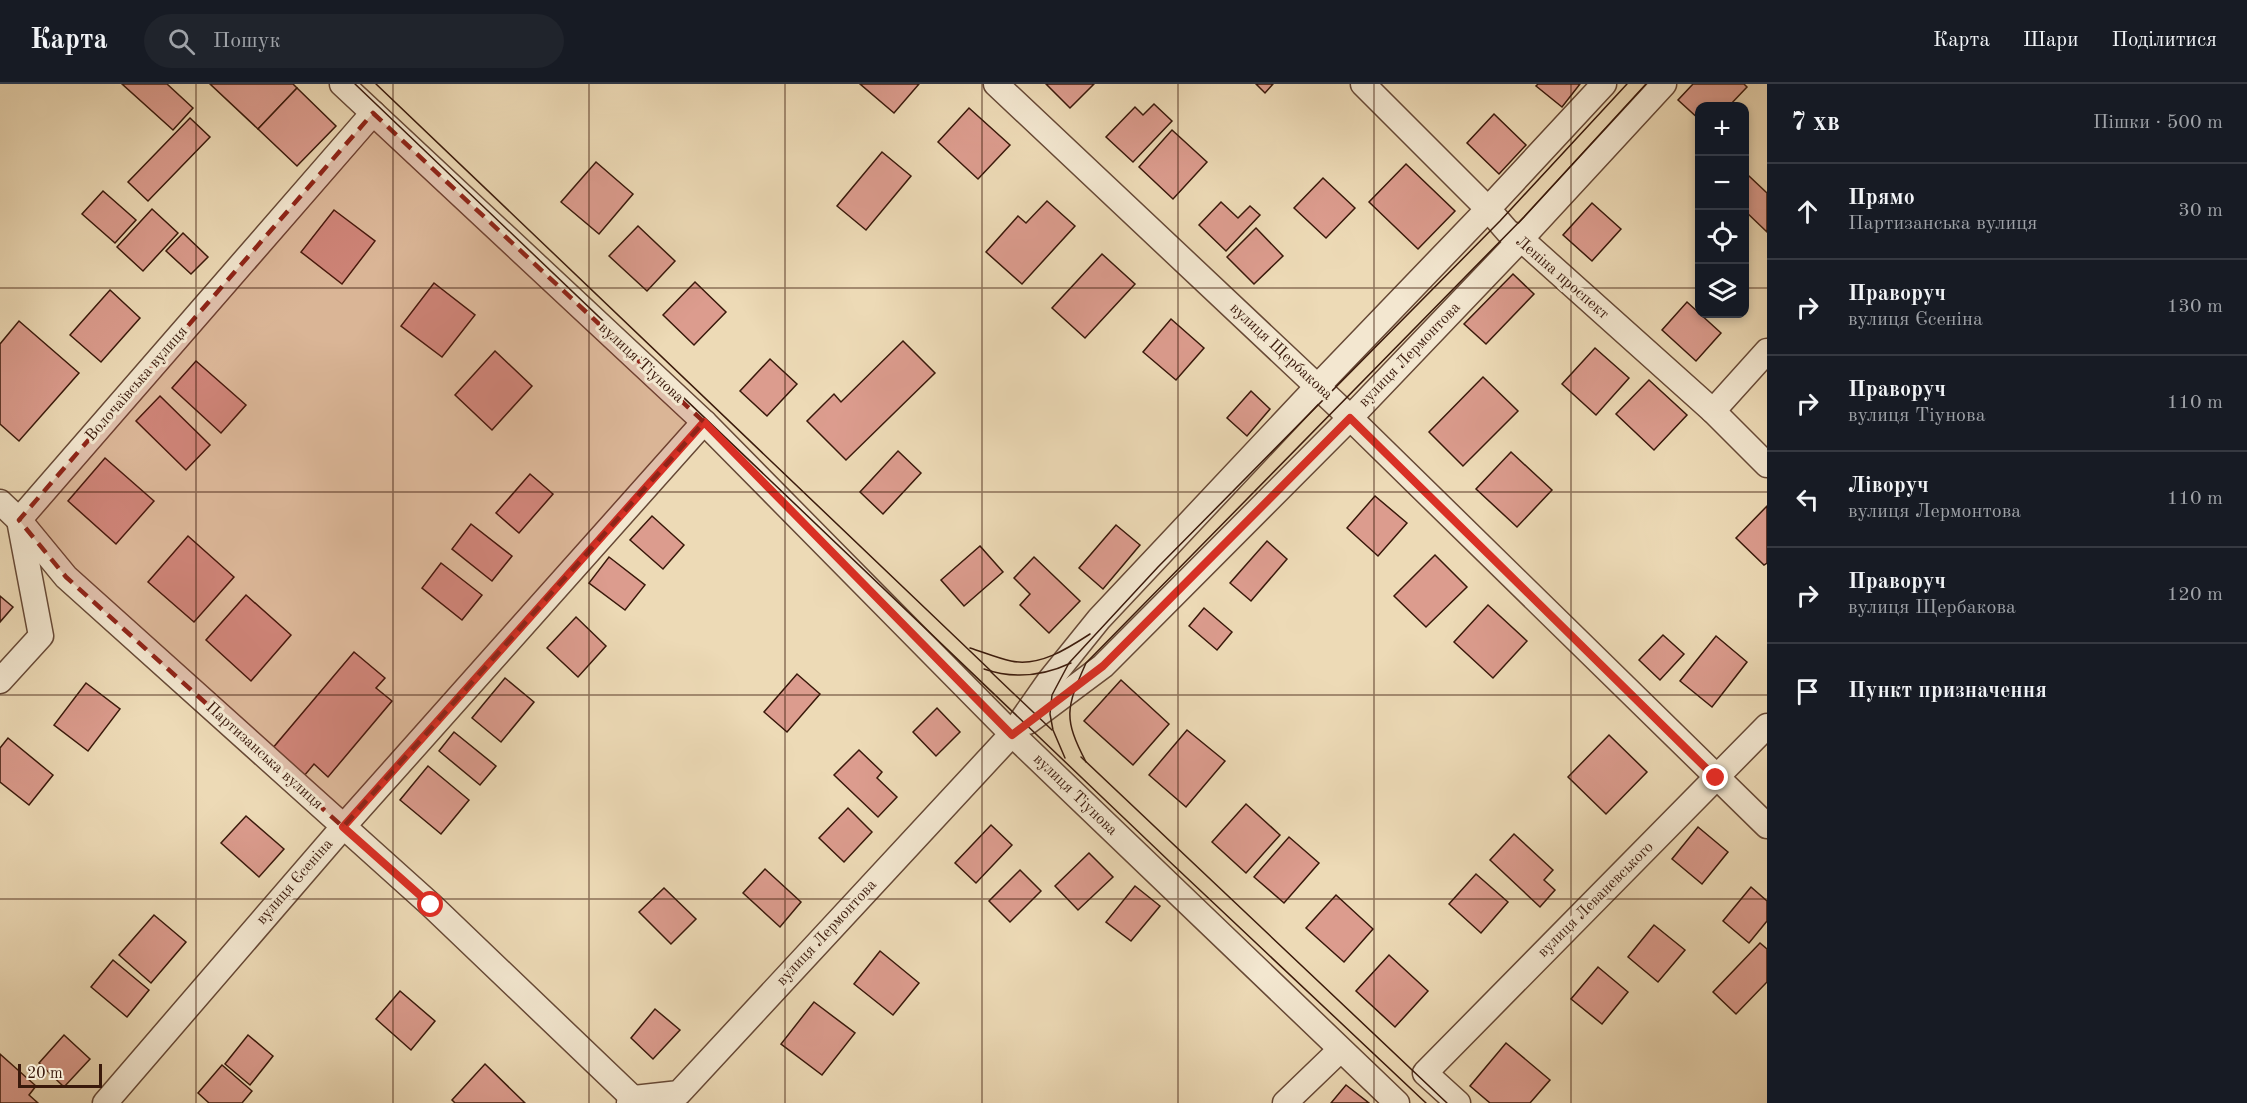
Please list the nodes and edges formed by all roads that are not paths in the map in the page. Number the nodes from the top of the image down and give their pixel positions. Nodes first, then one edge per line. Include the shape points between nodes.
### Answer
1 (342, 84) edge
2 (996, 84) edge
3 (1364, 84) edge
4 (1604, 84) edge
5 (1664, 84) edge
6 (373, 113) junction
7 (1488, 209) junction
8 (1521, 239) junction
9 (1767, 351) edge
10 (1317, 387) junction
11 (1713, 411) junction
12 (1350, 418) junction
13 (704, 422) junction
14 (1767, 465) edge
15 (0, 502) edge
16 (19, 520) junction
17 (0, 681) edge
18 (1767, 726) edge
19 (1012, 735) junction
20 (1716, 778) junction
21 (1767, 826) edge
22 (343, 827) junction
23 (1340, 1050) junction
24 (678, 1098) edge
25 (634, 1101) edge
26 (105, 1103) edge
27 (1285, 1103) edge
28 (1397, 1103) edge
29 (1458, 1103) edge

1 - 6 street, вулиця Тіунова
2 - 10 street, вулиця Щербакова
3 - 7 street, Леніна проспект
4 - 7 street, вулиця Лермонтова
5 - 8 street, вулиця Лермонтова
6 - 13 street, вулиця Тіунова
6 - 16 street, Волочаївська вулиця
7 - 8 street, Леніна проспект via 1508,232
7 - 10 street, вулиця Лермонтова
8 - 11 street, Леніна проспект
8 - 12 street, вулиця Лермонтова
9 - 11 street
10 - 12 street, вулиця Щербакова
10 - 19 street, вулиця Лермонтова via 1099,619
11 - 14 street, Леніна проспект
12 - 19 street, вулиця Лермонтова via 1103,666
12 - 20 street, вулиця Щербакова
13 - 19 street, вулиця Тіунова
13 - 22 street, вулиця Єсеніна
15 - 16 street, Партизанська вулиця
16 - 17 street via 41,636
16 - 22 street, Партизанська вулиця via 66,577
18 - 20 street, вулиця Леваневського
19 - 23 street, вулиця Тіунова
19 - 24 street, вулиця Лермонтова
20 - 21 street, вулиця Щербакова
20 - 29 street, вулиця Леваневського via 1425,1073
22 - 25 street, Партизанська вулиця via 431,905
22 - 26 street, вулиця Єсеніна
23 - 27 street
23 - 28 street, вулиця Тіунова
24 - 25 street, вулиця Лермонтова

